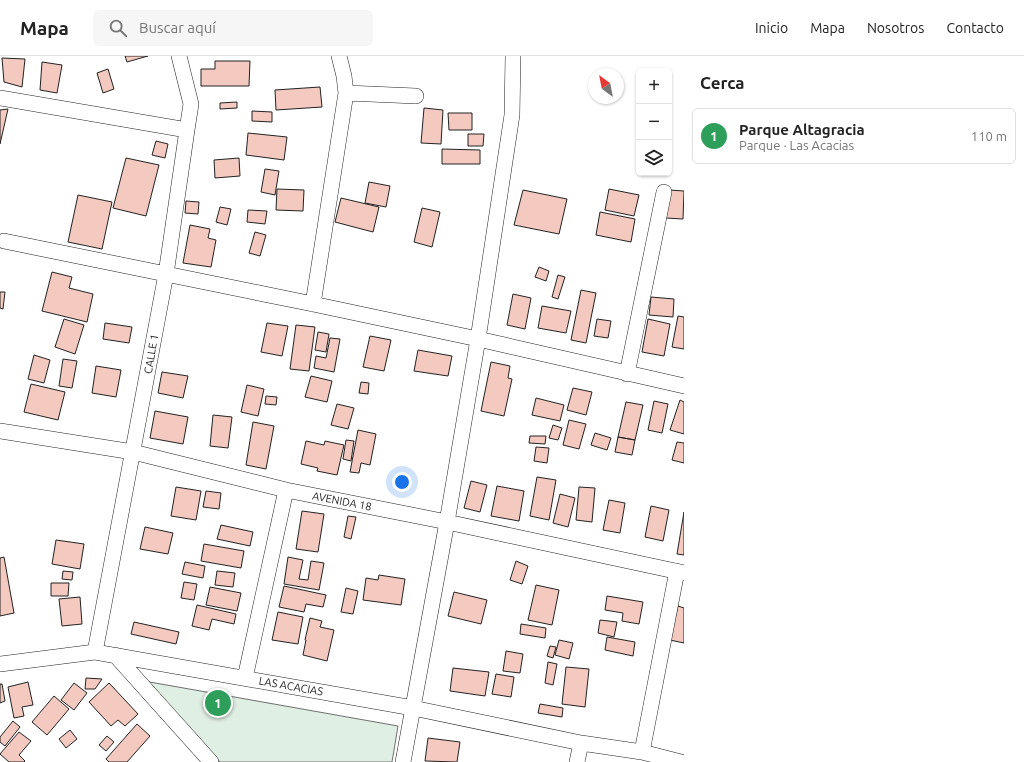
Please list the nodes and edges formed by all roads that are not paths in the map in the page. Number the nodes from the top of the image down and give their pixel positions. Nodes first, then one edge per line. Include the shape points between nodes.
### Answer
1 (179, 56) edge
2 (339, 56) edge
3 (513, 56) edge
4 (346, 93) junction
5 (416, 96) dead end
6 (0, 98) edge
7 (187, 130) junction
8 (664, 192) dead end
9 (4, 241) dead end
10 (166, 274) junction
11 (313, 304) junction
12 (478, 339) junction
13 (627, 374) junction
14 (684, 386) edge
15 (0, 431) edge
16 (133, 452) junction
17 (286, 490) junction
18 (447, 522) junction
19 (680, 572) edge
20 (95, 652) junction
21 (115, 655) junction
22 (0, 664) edge
23 (245, 678) junction
24 (413, 708) junction
25 (581, 743) junction
26 (642, 752) junction
27 (211, 762) edge
28 (403, 762) edge
29 (577, 762) edge
30 (681, 762) edge

1 - 7 street, CALLE 1 via 190,104
2 - 4 street
3 - 12 street via 512,116
4 - 5 street
4 - 11 street
6 - 7 street
7 - 10 street, CALLE 1
8 - 13 street
9 - 10 street
10 - 11 street
10 - 16 street, CALLE 1
11 - 12 street
12 - 13 street
12 - 18 street
13 - 14 street
15 - 16 street, AVENIDA 18
16 - 17 street, AVENIDA 18
16 - 20 street, CALLE 1
17 - 18 street, AVENIDA 18
17 - 23 street
18 - 19 street, AVENIDA 18
18 - 24 street
19 - 26 street
20 - 21 street, LAS ACACIAS
20 - 22 street, LAS ACACIAS
21 - 23 street, LAS ACACIAS
21 - 27 street
23 - 24 street, LAS ACACIAS
24 - 25 street, LAS ACACIAS
24 - 28 street
25 - 26 street, LAS ACACIAS
25 - 29 street
26 - 30 street

